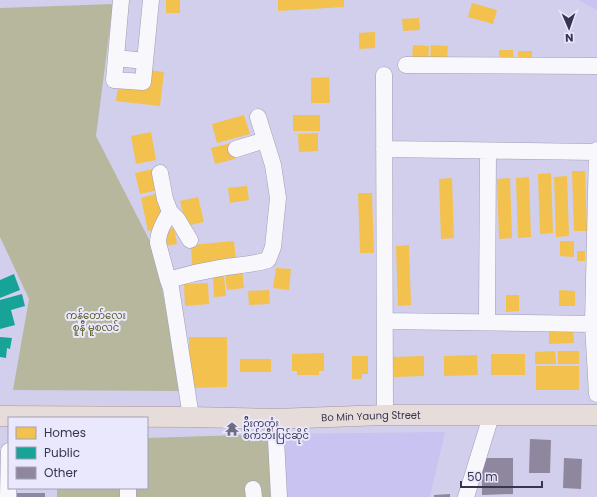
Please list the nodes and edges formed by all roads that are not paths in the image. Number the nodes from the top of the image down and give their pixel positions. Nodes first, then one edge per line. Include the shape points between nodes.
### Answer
1 (121, 0) edge
2 (151, 0) edge
3 (116, 58) junction
4 (145, 61) junction
5 (406, 65) dead end
6 (597, 66) edge
7 (384, 75) dead end
8 (258, 117) dead end
9 (265, 140) junction
10 (236, 149) dead end
11 (384, 149) junction
12 (488, 151) junction
13 (597, 152) edge
14 (160, 173) dead end
15 (596, 206) edge
16 (170, 212) junction
17 (190, 240) dead end
18 (168, 280) junction
19 (385, 321) junction
20 (487, 322) junction
21 (593, 324) junction
22 (597, 394) edge
23 (597, 415) edge
24 (385, 416) junction
25 (491, 416) junction
26 (191, 417) junction
27 (148, 418) edge
28 (275, 419) junction
29 (279, 497) edge
30 (466, 497) edge

1 - 3 street
2 - 4 street
3 - 4 street
3 - 4 street via 114,80 143,82
5 - 6 street
7 - 11 street
8 - 9 street
9 - 10 street
9 - 18 street via 273,165 278,198 273,248 268,260
11 - 12 street
11 - 19 street
12 - 13 street
12 - 20 street
13 - 15 street
14 - 16 street
15 - 21 street
16 - 17 street
16 - 18 street via 158,238
18 - 26 street
19 - 20 street
19 - 24 street
20 - 21 street
21 - 22 street
23 - 25 main road, Bo Min Yaung Street
24 - 25 main road, Bo Min Yaung Street
24 - 28 main road, Bo Min Yaung Street
25 - 30 street
26 - 27 main road, Bo Min Yaung Street
26 - 28 main road, Bo Min Yaung Street
28 - 29 street

